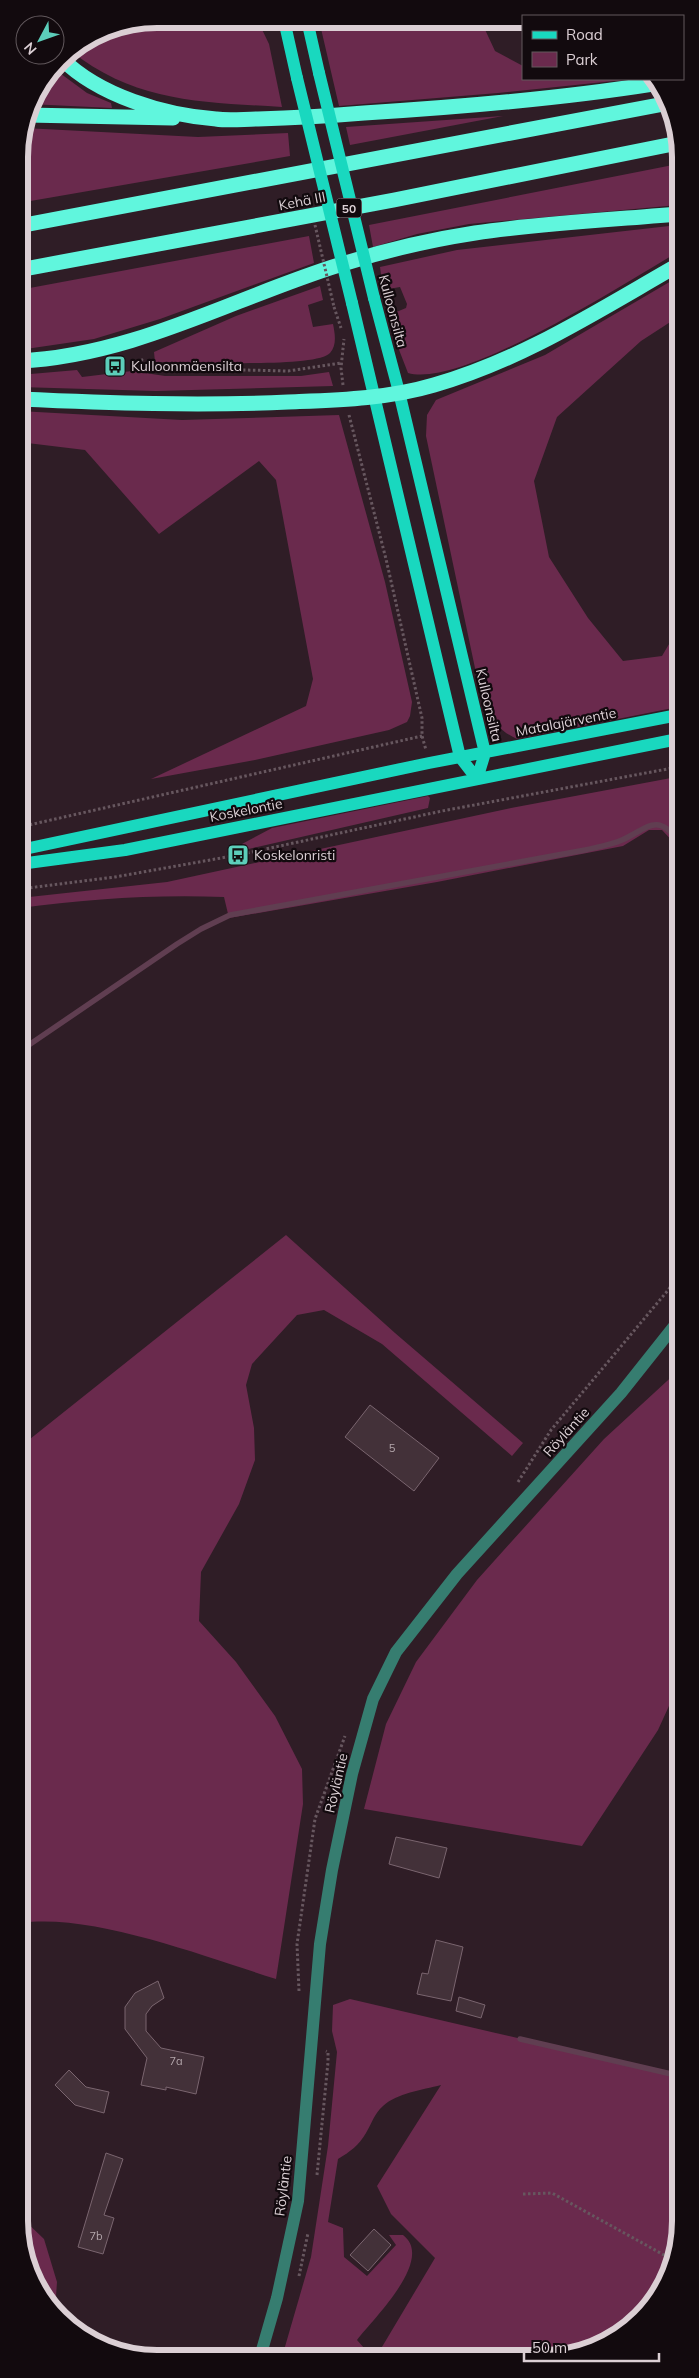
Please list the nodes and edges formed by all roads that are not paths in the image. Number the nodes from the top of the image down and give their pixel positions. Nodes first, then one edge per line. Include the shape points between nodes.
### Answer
1 (286, 28) edge
2 (310, 28) edge
3 (66, 64) edge
4 (649, 85) edge
5 (661, 105) edge
6 (34, 115) edge
7 (217, 120) junction
8 (671, 145) edge
9 (672, 215) edge
10 (28, 224) edge
11 (28, 268) edge
12 (672, 268) edge
13 (28, 360) edge
14 (399, 392) junction
15 (373, 397) junction
16 (28, 398) edge
17 (672, 716) edge
18 (672, 740) edge
19 (485, 753) junction
20 (460, 758) junction
21 (477, 779) junction
22 (28, 848) edge
23 (28, 863) edge
24 (671, 1330) edge
25 (262, 2350) edge

1 - 15 main road, bridge
2 - 14 main road, Kulloonsilta, bridge
3 - 7 highway via 100,86 125,97 160,110
4 - 7 highway via 464,107
5 - 10 highway, Kehä III
6 - 7 highway
8 - 11 highway, Kehä III / 50
9 - 13 highway via 475,233 397,248 283,285 131,342
12 - 14 highway via 540,343 503,360 434,386
14 - 15 highway
14 - 19 main road, Kulloonsilta
15 - 16 highway via 228,404
15 - 20 main road
17 - 19 main road, Matalajärventie
18 - 21 main road
19 - 20 main road, Matalajärventie
19 - 21 main road, Kulloonsilta
20 - 21 main road
20 - 22 main road, Koskelontie
21 - 23 main road, Koskelontie via 125,850
24 - 25 street, Röyläntie via 621,1393 457,1574 396,1652 373,1699 352,1774 320,1944 298,2201

